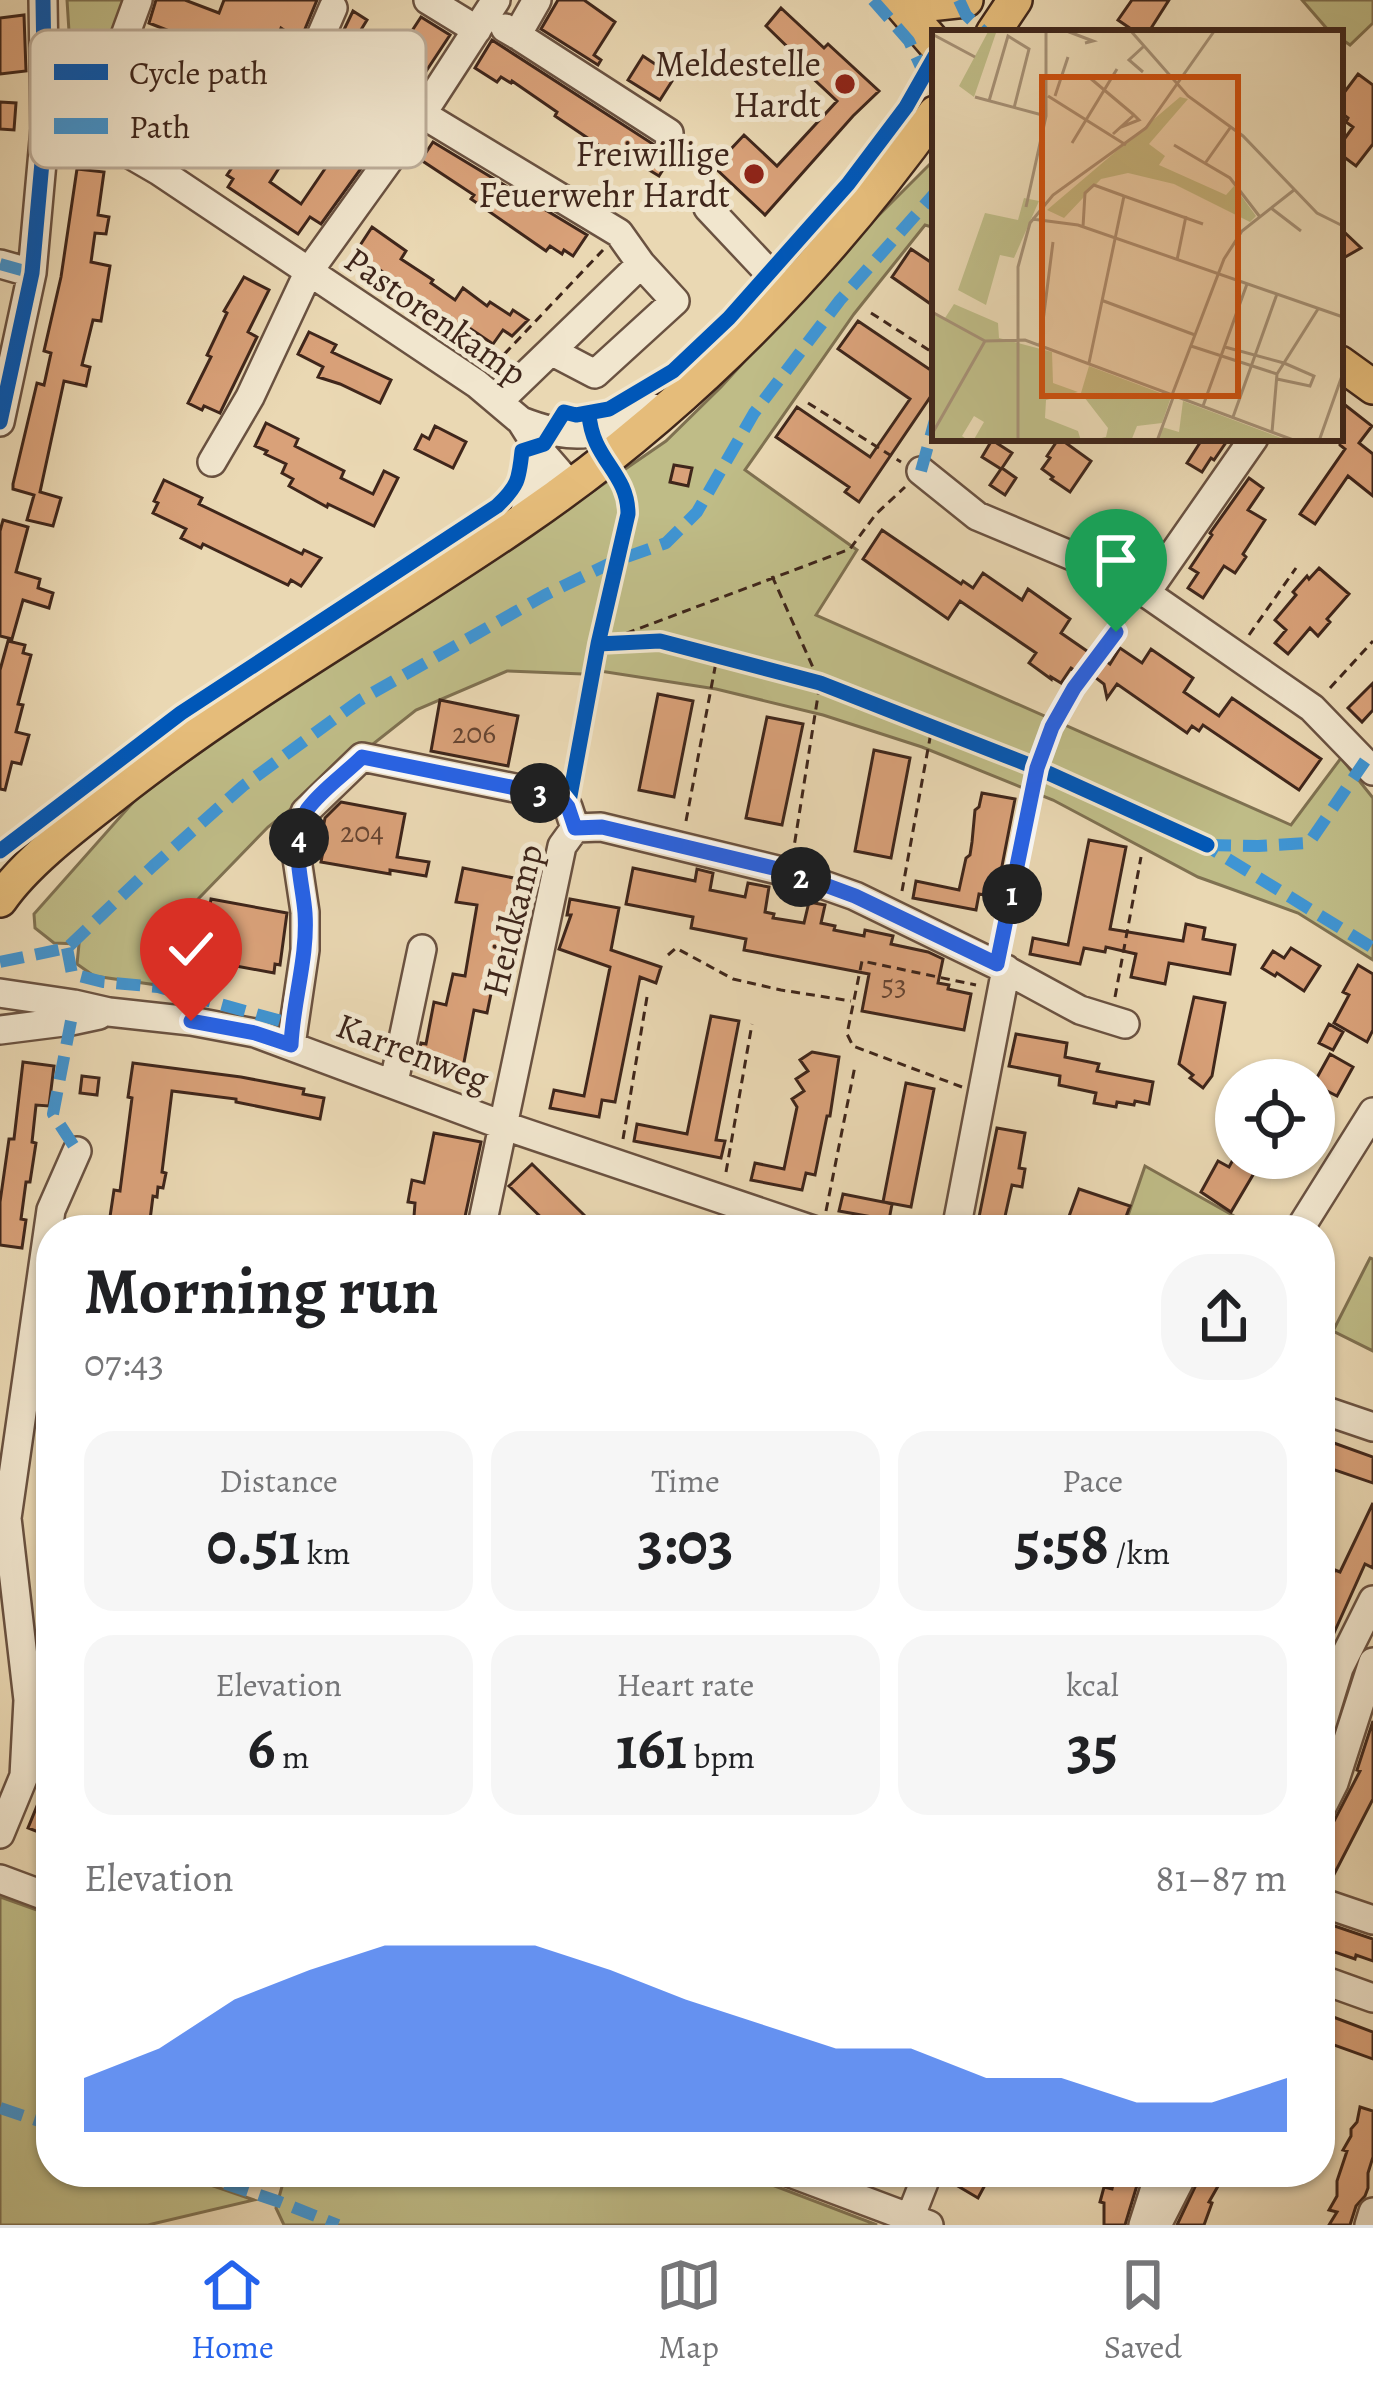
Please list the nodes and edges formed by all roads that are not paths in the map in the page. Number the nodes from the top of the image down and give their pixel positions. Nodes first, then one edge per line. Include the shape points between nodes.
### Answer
1 (43, 0) edge
2 (138, 0) edge
3 (428, 0) edge
4 (537, 0) edge
5 (897, 0) edge
6 (918, 0) edge
7 (966, 0) edge
8 (1015, 0) edge
9 (333, 8) dead end
10 (487, 15) edge
11 (43, 30) edge
12 (128, 30) edge
13 (323, 30) edge
14 (996, 30) edge
15 (517, 35) junction
16 (932, 41) edge
17 (426, 108) edge
18 (426, 116) edge
19 (669, 134) dead end
20 (923, 144) edge
21 (41, 168) edge
22 (154, 168) edge
23 (383, 168) edge
24 (708, 208) dead end
25 (0, 264) edge
26 (641, 265) junction
27 (309, 271) junction
28 (32, 273) junction
29 (788, 293) junction
30 (551, 351) junction
31 (1343, 365) edge
32 (693, 386) junction
33 (1373, 387) edge
34 (488, 392) junction
35 (0, 422) edge
36 (545, 441) junction
37 (1252, 441) edge
38 (212, 462) dead end
39 (921, 471) road end
40 (579, 480) junction
41 (521, 522) junction
42 (1146, 592) junction
43 (1373, 771) edge
44 (575, 828) junction
45 (0, 900) edge
46 (422, 949) dead end
47 (1002, 974) junction
48 (4, 988) edge
49 (109, 1012) junction
50 (1116, 1021) road end
51 (0, 1030) edge
52 (291, 1045) junction
53 (394, 1082) junction
54 (1373, 1112) edge
55 (502, 1125) junction
56 (77, 1151) dead end
57 (50, 1215) edge
58 (484, 1215) edge
59 (805, 1215) edge
60 (959, 1215) edge
61 (1308, 1215) edge
62 (36, 1315) edge
63 (1335, 1414) edge
64 (1373, 1427) edge
65 (1373, 1600) edge
66 (1373, 1662) edge
67 (1335, 1681) edge
68 (1335, 1780) edge
69 (0, 1834) edge
70 (0, 1879) edge
71 (36, 1892) edge
72 (1335, 1907) edge
73 (1373, 1920) edge
74 (1335, 1984) edge
75 (1373, 1998) edge
76 (827, 2187) edge
77 (926, 2187) edge
78 (1155, 2187) edge
79 (1176, 2187) edge
80 (1373, 2212) edge
81 (920, 2223) edge
82 (1143, 2225) edge
83 (1157, 2225) edge
84 (1370, 2225) edge

1 - 11 street
2 - 12 street
3 - 10 street
4 - 15 street
5 - 16 main road
6 - 7 main road
8 - 14 main road
9 - 13 street
10 - 15 street
10 - 17 street, Pastorenkamp
15 - 19 street
18 - 26 street via 619,233
20 - 29 main road
21 - 28 street
22 - 27 street, Pastorenkamp
23 - 27 street, Pastorenkamp
24 - 29 street
25 - 28 street
26 - 30 street
26 - 30 street via 675,301 595,374
27 - 34 street, Pastorenkamp
27 - 38 street, Pastorenkamp
28 - 35 street
29 - 32 main road
30 - 34 street
31 - 33 main road
32 - 36 street via 617,427
32 - 40 main road
34 - 36 street, Pastorenkamp
36 - 40 street, Pastorenkamp
36 - 41 street
37 - 42 street
39 - 42 street via 977,516
40 - 41 main road
41 - 45 main road via 166,753 55,843
42 - 43 street via 1312,708
44 - 47 street, Heidkamp via 602,827 790,872 855,896
44 - 52 street via 560,797 362,757 305,812 296,852 305,950
44 - 55 street, Heidkamp via 562,846
46 - 53 street
47 - 50 street, Heidkamp
47 - 60 street
48 - 49 street, Karrenweg
49 - 51 street, Karrenweg
49 - 52 street, Karrenweg
52 - 53 street, Karrenweg
53 - 55 street, Karrenweg
54 - 61 street
55 - 58 street, Heidkamp
55 - 59 street, Karrenweg via 720,1198
56 - 57 street
62 - 69 street via 7,1518 28,1700 24,1776
63 - 64 street
65 - 67 street
66 - 68 street
70 - 71 street
72 - 73 street
74 - 75 street
76 - 81 street
77 - 81 street
78 - 82 street
79 - 83 street
80 - 84 street

